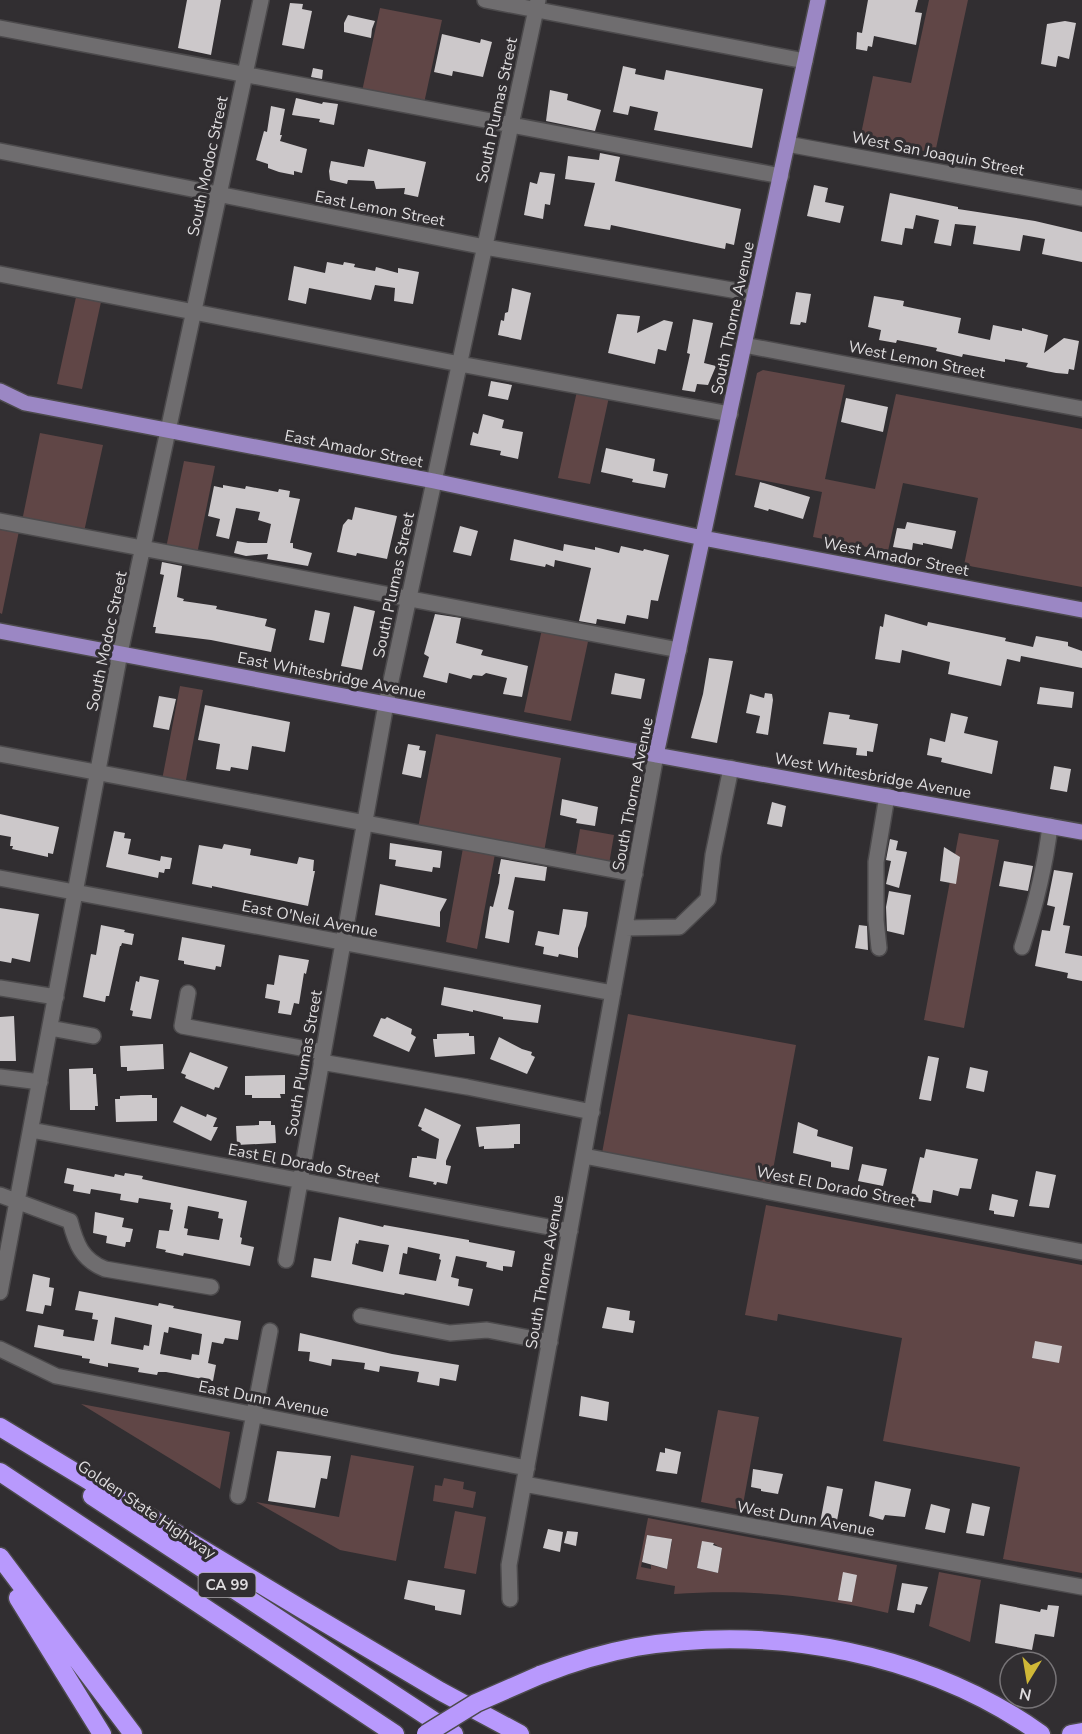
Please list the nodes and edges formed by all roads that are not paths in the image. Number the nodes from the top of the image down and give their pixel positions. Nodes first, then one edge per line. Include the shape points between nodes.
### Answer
1 (261, 0) edge
2 (485, 0) edge
3 (818, 0) edge
4 (537, 5) edge
5 (0, 28) edge
6 (805, 61) junction
7 (245, 74) junction
8 (511, 125) junction
9 (788, 144) junction
10 (0, 151) edge
11 (781, 176) junction
12 (219, 196) junction
13 (1082, 198) edge
14 (485, 247) junction
15 (0, 274) edge
16 (755, 294) junction
17 (195, 311) junction
18 (744, 345) junction
19 (460, 364) junction
20 (0, 390) edge
21 (26, 403) junction
22 (0, 405) edge
23 (1082, 410) edge
24 (730, 414) junction
25 (169, 430) junction
26 (434, 481) junction
27 (0, 521) edge
28 (703, 538) junction
29 (143, 549) junction
30 (408, 600) junction
31 (1082, 610) edge
32 (0, 631) edge
33 (679, 650) junction
34 (120, 653) junction
35 (386, 704) junction
36 (0, 754) edge
37 (656, 755) junction
38 (731, 768) junction
39 (98, 772) junction
40 (887, 796) junction
41 (364, 824) junction
42 (1050, 826) junction
43 (1082, 832) edge
44 (635, 874) junction
45 (0, 878) edge
46 (76, 892) junction
47 (625, 928) junction
48 (343, 942) junction
49 (1022, 947) dead end
50 (879, 948) dead end
51 (0, 988) edge
52 (188, 993) dead end
53 (613, 993) junction
54 (56, 997) junction
55 (50, 1028) junction
56 (93, 1036) dead end
57 (322, 1057) junction
58 (0, 1077) edge
59 (40, 1082) junction
60 (592, 1112) junction
61 (31, 1130) junction
62 (584, 1156) junction
63 (300, 1180) junction
64 (0, 1195) edge
65 (17, 1201) junction
66 (570, 1231) junction
67 (1082, 1252) edge
68 (286, 1260) dead end
69 (211, 1287) dead end
70 (0, 1292) edge
71 (361, 1316) dead end
72 (270, 1331) dead end
73 (550, 1342) junction
74 (0, 1349) edge
75 (253, 1414) junction
76 (0, 1427) edge
77 (0, 1433) edge
78 (0, 1472) edge
79 (526, 1476) junction
80 (238, 1496) dead end
81 (0, 1557) edge
82 (0, 1569) edge
83 (1082, 1587) edge
84 (510, 1599) dead end
85 (1082, 1731) edge
86 (102, 1734) edge
87 (133, 1734) edge
88 (395, 1734) edge
89 (426, 1734) edge
90 (454, 1734) edge
91 (520, 1734) edge
92 (1041, 1734) edge
93 (1071, 1734) edge

1 - 7 street, South Modoc Street
2 - 4 street
3 - 6 main road, South Thorne Avenue
4 - 6 street
4 - 8 street, South Plumas Street
5 - 7 street
6 - 9 main road, South Thorne Avenue
7 - 8 street
7 - 12 street, South Modoc Street
8 - 11 street
8 - 14 street, South Plumas Street
9 - 11 main road, South Thorne Avenue
9 - 13 street, West San Joaquin Street
10 - 12 street, East Lemon Street
11 - 16 main road, South Thorne Avenue
12 - 14 street, East Lemon Street
12 - 17 street, South Modoc Street
14 - 16 street, East Lemon Street
14 - 19 street, South Plumas Street
15 - 17 street
16 - 18 main road, South Thorne Avenue
17 - 19 street
17 - 25 street, South Modoc Street
18 - 23 street, West Lemon Street
18 - 24 main road, South Thorne Avenue
19 - 24 street
19 - 26 street, South Plumas Street
20 - 21 main road, East Amador Street
21 - 22 main road
21 - 25 main road, East Amador Street
24 - 28 main road, South Thorne Avenue
25 - 26 main road, East Amador Street
25 - 29 street, South Modoc Street
26 - 28 main road, East Amador Street
26 - 30 street, South Plumas Street
27 - 29 street
28 - 31 main road, West Amador Street
28 - 33 main road, South Thorne Avenue
29 - 30 street
29 - 34 street, South Modoc Street
30 - 33 street
30 - 35 street, South Plumas Street
32 - 34 main road, East Whitesbridge Avenue
33 - 37 main road, South Thorne Avenue
34 - 35 main road, East Whitesbridge Avenue
34 - 39 street, South Modoc Street
35 - 37 main road, East Whitesbridge Avenue
35 - 41 street, South Plumas Street
36 - 39 street
37 - 38 main road, West Whitesbridge Avenue
37 - 44 street, South Thorne Avenue
38 - 40 main road, West Whitesbridge Avenue
38 - 47 street via 708,899 679,927
39 - 41 street
39 - 46 street, South Modoc Street
40 - 42 main road, West Whitesbridge Avenue
40 - 50 street via 876,862
41 - 44 street
41 - 48 street, South Plumas Street
42 - 43 main road, West Whitesbridge Avenue
42 - 49 street via 1046,862
44 - 47 street, South Thorne Avenue
45 - 46 street, East O'Neil Avenue
46 - 48 street, East O'Neil Avenue
46 - 54 street, South Modoc Street
47 - 53 street, South Thorne Avenue
48 - 53 street, East O'Neil Avenue
48 - 57 street, South Plumas Street
51 - 54 street
52 - 57 street via 182,1026
53 - 60 street, South Thorne Avenue
54 - 55 street, South Modoc Street
55 - 56 street
55 - 59 street, South Modoc Street
57 - 60 street
57 - 63 street, South Plumas Street
58 - 59 street
59 - 61 street, South Modoc Street
60 - 62 street, South Thorne Avenue
61 - 63 street, East El Dorado Street
61 - 65 street, South Modoc Street
62 - 66 street, South Thorne Avenue
62 - 67 street, West El Dorado Street
63 - 66 street, East El Dorado Street
63 - 68 street, South Plumas Street
64 - 65 street
65 - 69 street via 70,1221 76,1242 94,1265
65 - 70 street, South Modoc Street
66 - 73 street, South Thorne Avenue
71 - 73 street via 450,1333 487,1330
72 - 75 street
73 - 79 street, South Thorne Avenue
74 - 75 street, East Dunn Avenue via 56,1376
75 - 79 street, East Dunn Avenue
75 - 80 street
76 - 91 highway via 440,1691
77 - 90 highway, Golden State Highway / CA 99
78 - 88 highway, CA 99
79 - 83 street, West Dunn Avenue
79 - 84 street, South Thorne Avenue via 509,1565
81 - 87 highway
82 - 86 highway
85 - 93 highway
89 - 92 highway, bridge via 476,1704 540,1675 591,1658 635,1647 714,1640 802,1644 909,1668 986,1701

